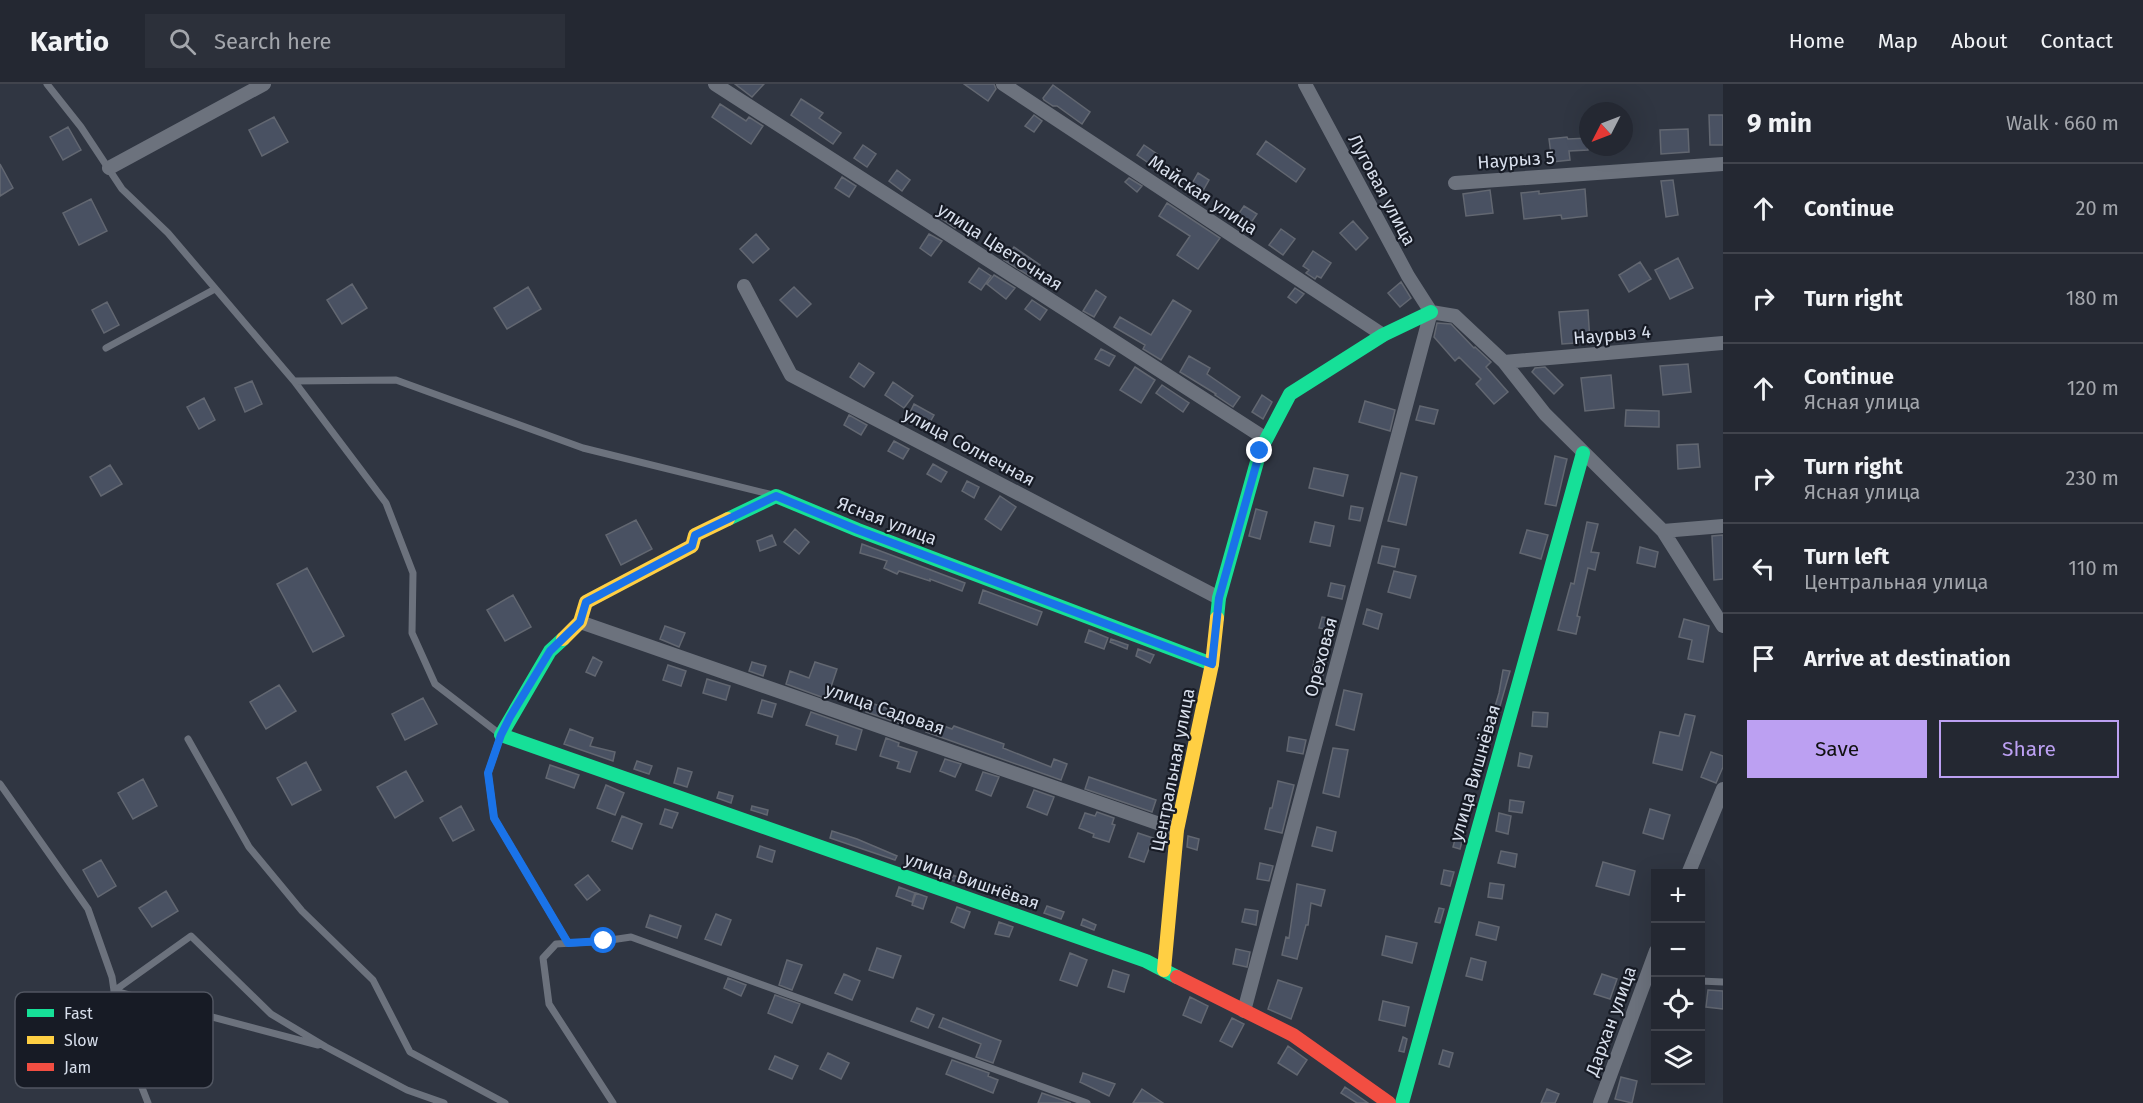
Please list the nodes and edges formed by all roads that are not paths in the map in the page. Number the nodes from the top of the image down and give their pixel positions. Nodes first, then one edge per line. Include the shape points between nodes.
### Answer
1 (47, 84) edge
2 (264, 84) edge
3 (715, 84) edge
4 (1003, 84) edge
5 (1305, 84) edge
6 (1723, 164) edge
7 (109, 168) junction
8 (1455, 183) dead end
9 (744, 286) dead end
10 (215, 289) junction
11 (1431, 312) junction
12 (1383, 335) junction
13 (1723, 343) edge
14 (106, 348) dead end
15 (1504, 362) junction
16 (294, 381) junction
17 (1266, 439) junction
18 (1583, 453) junction
19 (776, 496) junction
20 (1723, 526) edge
21 (1663, 531) junction
22 (1219, 598) junction
23 (580, 622) junction
24 (1723, 626) edge
25 (1212, 664) junction
26 (501, 735) junction
27 (188, 739) dead end
28 (0, 784) edge
29 (1723, 789) edge
30 (1177, 830) junction
31 (1690, 869) edge
32 (568, 943) junction
33 (1164, 970) junction
34 (1650, 978) edge
35 (1705, 981) edge
36 (1723, 982) edge
37 (114, 991) junction
38 (118, 992) edge
39 (1244, 1011) junction
40 (213, 1017) edge
41 (326, 1047) junction
42 (142, 1088) edge
43 (148, 1103) edge
44 (444, 1103) edge
45 (506, 1103) edge
46 (613, 1103) edge
47 (1087, 1103) edge
48 (1389, 1103) edge
49 (1402, 1103) edge
50 (1600, 1103) edge

1 - 7 lane
2 - 7 street
3 - 17 street, улица Цветочная
4 - 12 street, Майская улица
5 - 11 street, Луговая улица
6 - 8 street, Наурыз 5
7 - 10 lane via 122,189 168,233
9 - 22 street, улица Солнечная via 791,375
10 - 14 lane
10 - 16 lane
11 - 12 street, Центральная улица
11 - 15 street via 1455,316
11 - 39 street, Ореховая
12 - 17 street, Центральная улица via 1290,394
13 - 15 street, Наурыз 4
15 - 18 street via 1545,414
16 - 19 lane via 396,380 583,448
16 - 26 lane via 386,503 413,573 412,633 435,684
17 - 22 street, Центральная улица
18 - 21 street
18 - 49 street, улица Вишнёвая
19 - 23 street via 695,535 692,546 586,602
19 - 25 street, Ясная улица
20 - 21 street
21 - 24 street
22 - 25 street, Центральная улица
23 - 26 street via 550,651
23 - 30 street, улица Садовая
25 - 30 street, Центральная улица
26 - 32 lane via 488,773 494,818
26 - 33 street, улица Вишнёвая
27 - 45 lane via 249,847 302,911 373,980 410,1052
28 - 37 lane via 88,909
29 - 31 street
30 - 33 street, Центральная улица
32 - 46 lane via 556,944 543,958 549,1004
32 - 47 lane via 631,937
33 - 39 street, улица Вишнёвая
34 - 50 street, Дархан улица
35 - 36 lane
37 - 38 lane
37 - 41 lane via 191,936 271,1014
39 - 48 street, улица Вишнёвая via 1293,1035
40 - 41 lane
41 - 44 lane via 407,1090
42 - 43 lane

